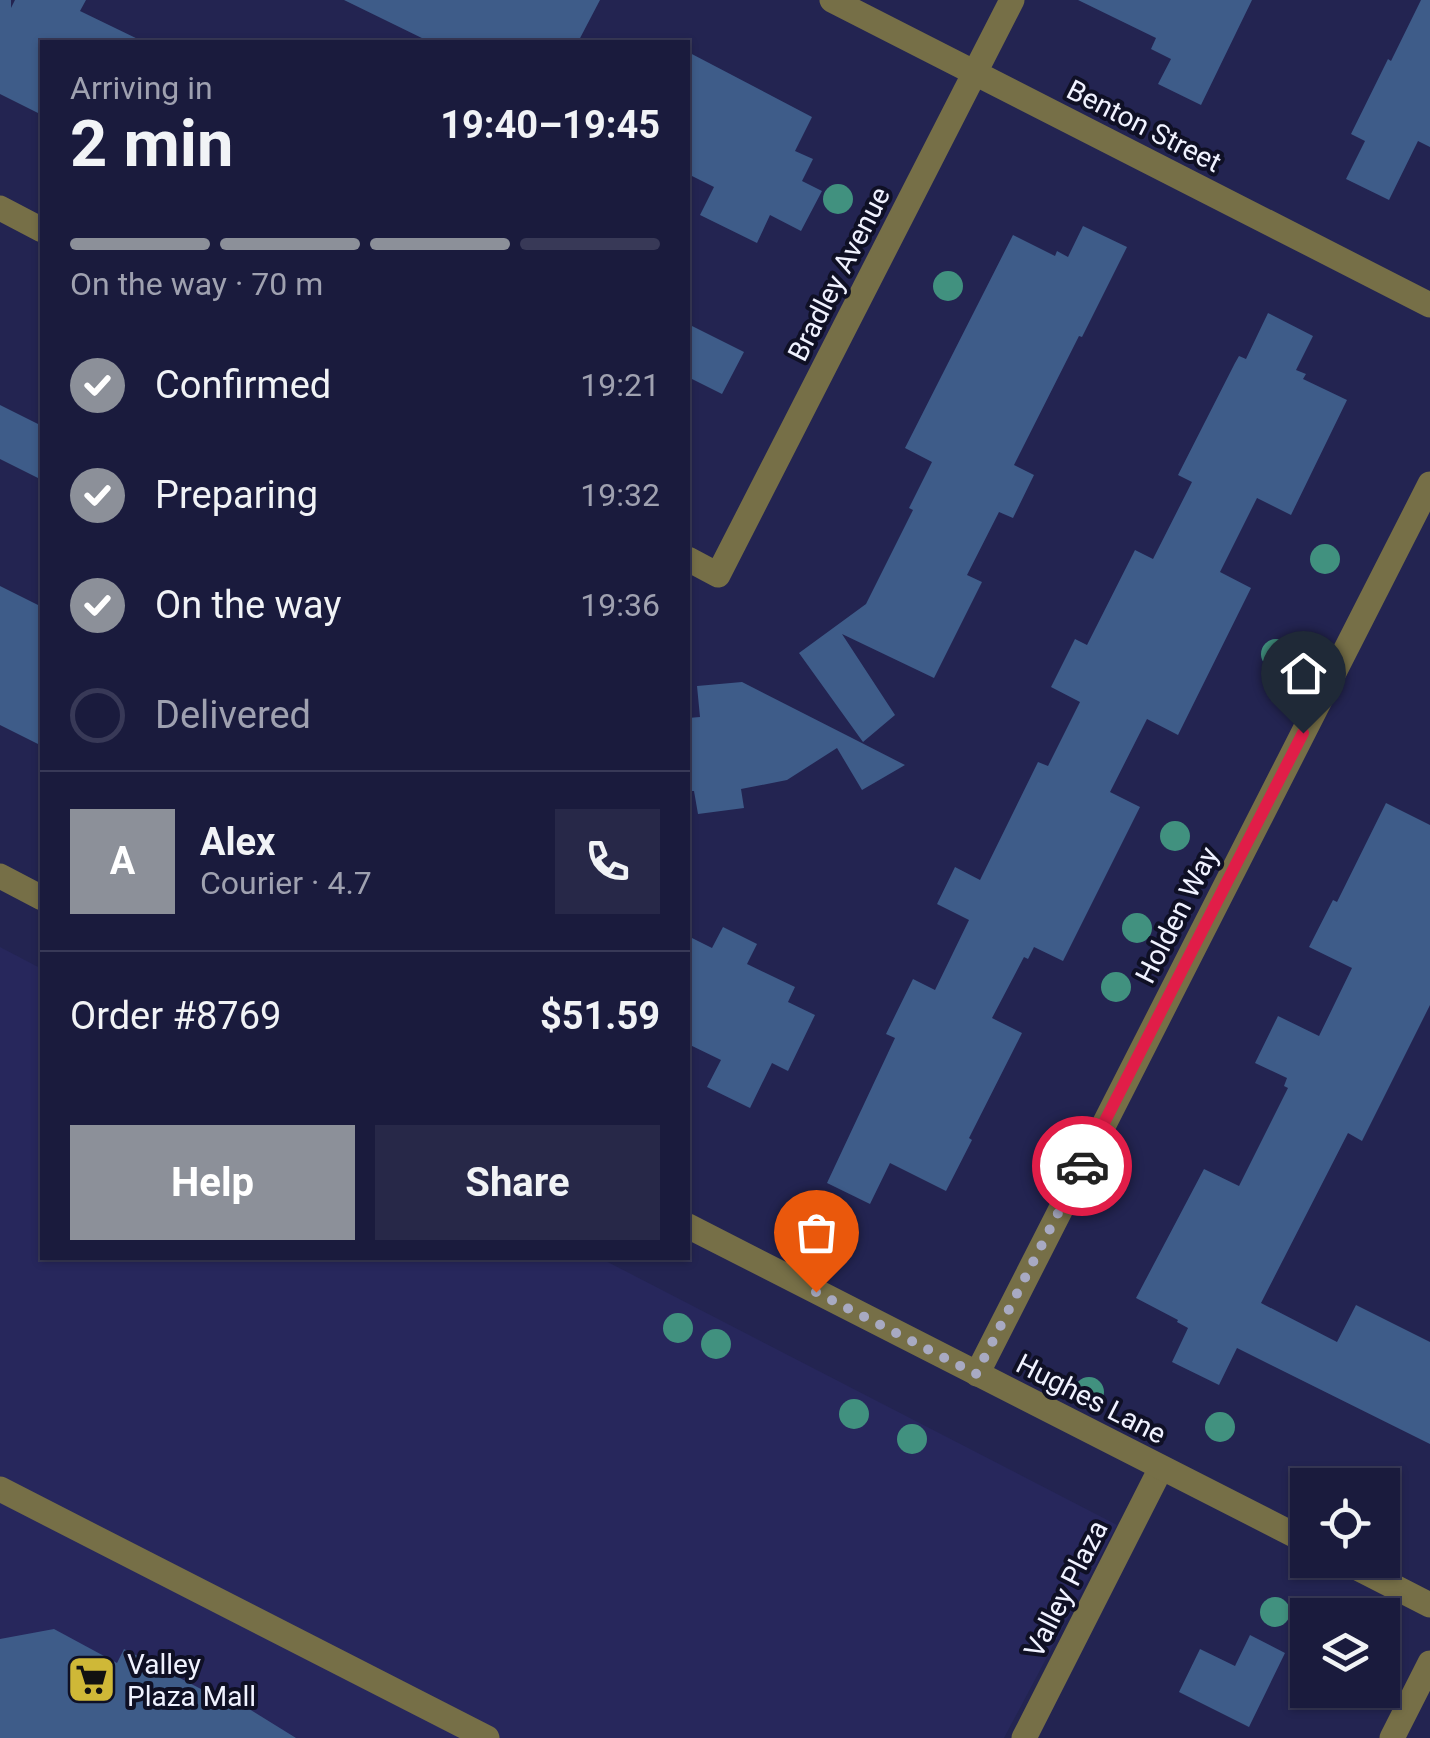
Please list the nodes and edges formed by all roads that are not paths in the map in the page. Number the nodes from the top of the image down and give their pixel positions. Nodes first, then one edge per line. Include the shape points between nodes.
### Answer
1 (832, 0) edge
2 (1012, 0) edge
3 (975, 73) junction
4 (0, 208) edge
5 (40, 229) edge
6 (1430, 305) edge
7 (1430, 484) edge
8 (690, 560) edge
9 (0, 876) edge
10 (40, 897) edge
11 (690, 1227) edge
12 (976, 1374) junction
13 (1162, 1468) junction
14 (0, 1488) edge
15 (1290, 1533) edge
16 (1377, 1578) edge
17 (1430, 1605) edge
18 (1430, 1663) edge
19 (488, 1738) edge
20 (1024, 1738) edge
21 (1392, 1738) edge

1 - 3 street, Benton Street
2 - 3 street, Bradley Avenue
3 - 6 street, Benton Street
3 - 8 street, Bradley Avenue via 718,575
4 - 5 street
7 - 12 street, Holden Way
9 - 10 street
11 - 12 street, Hughes Lane
12 - 13 street, Hughes Lane
13 - 15 street, Hughes Lane
13 - 20 street, Valley Plaza
14 - 19 street
16 - 17 street
18 - 21 street

